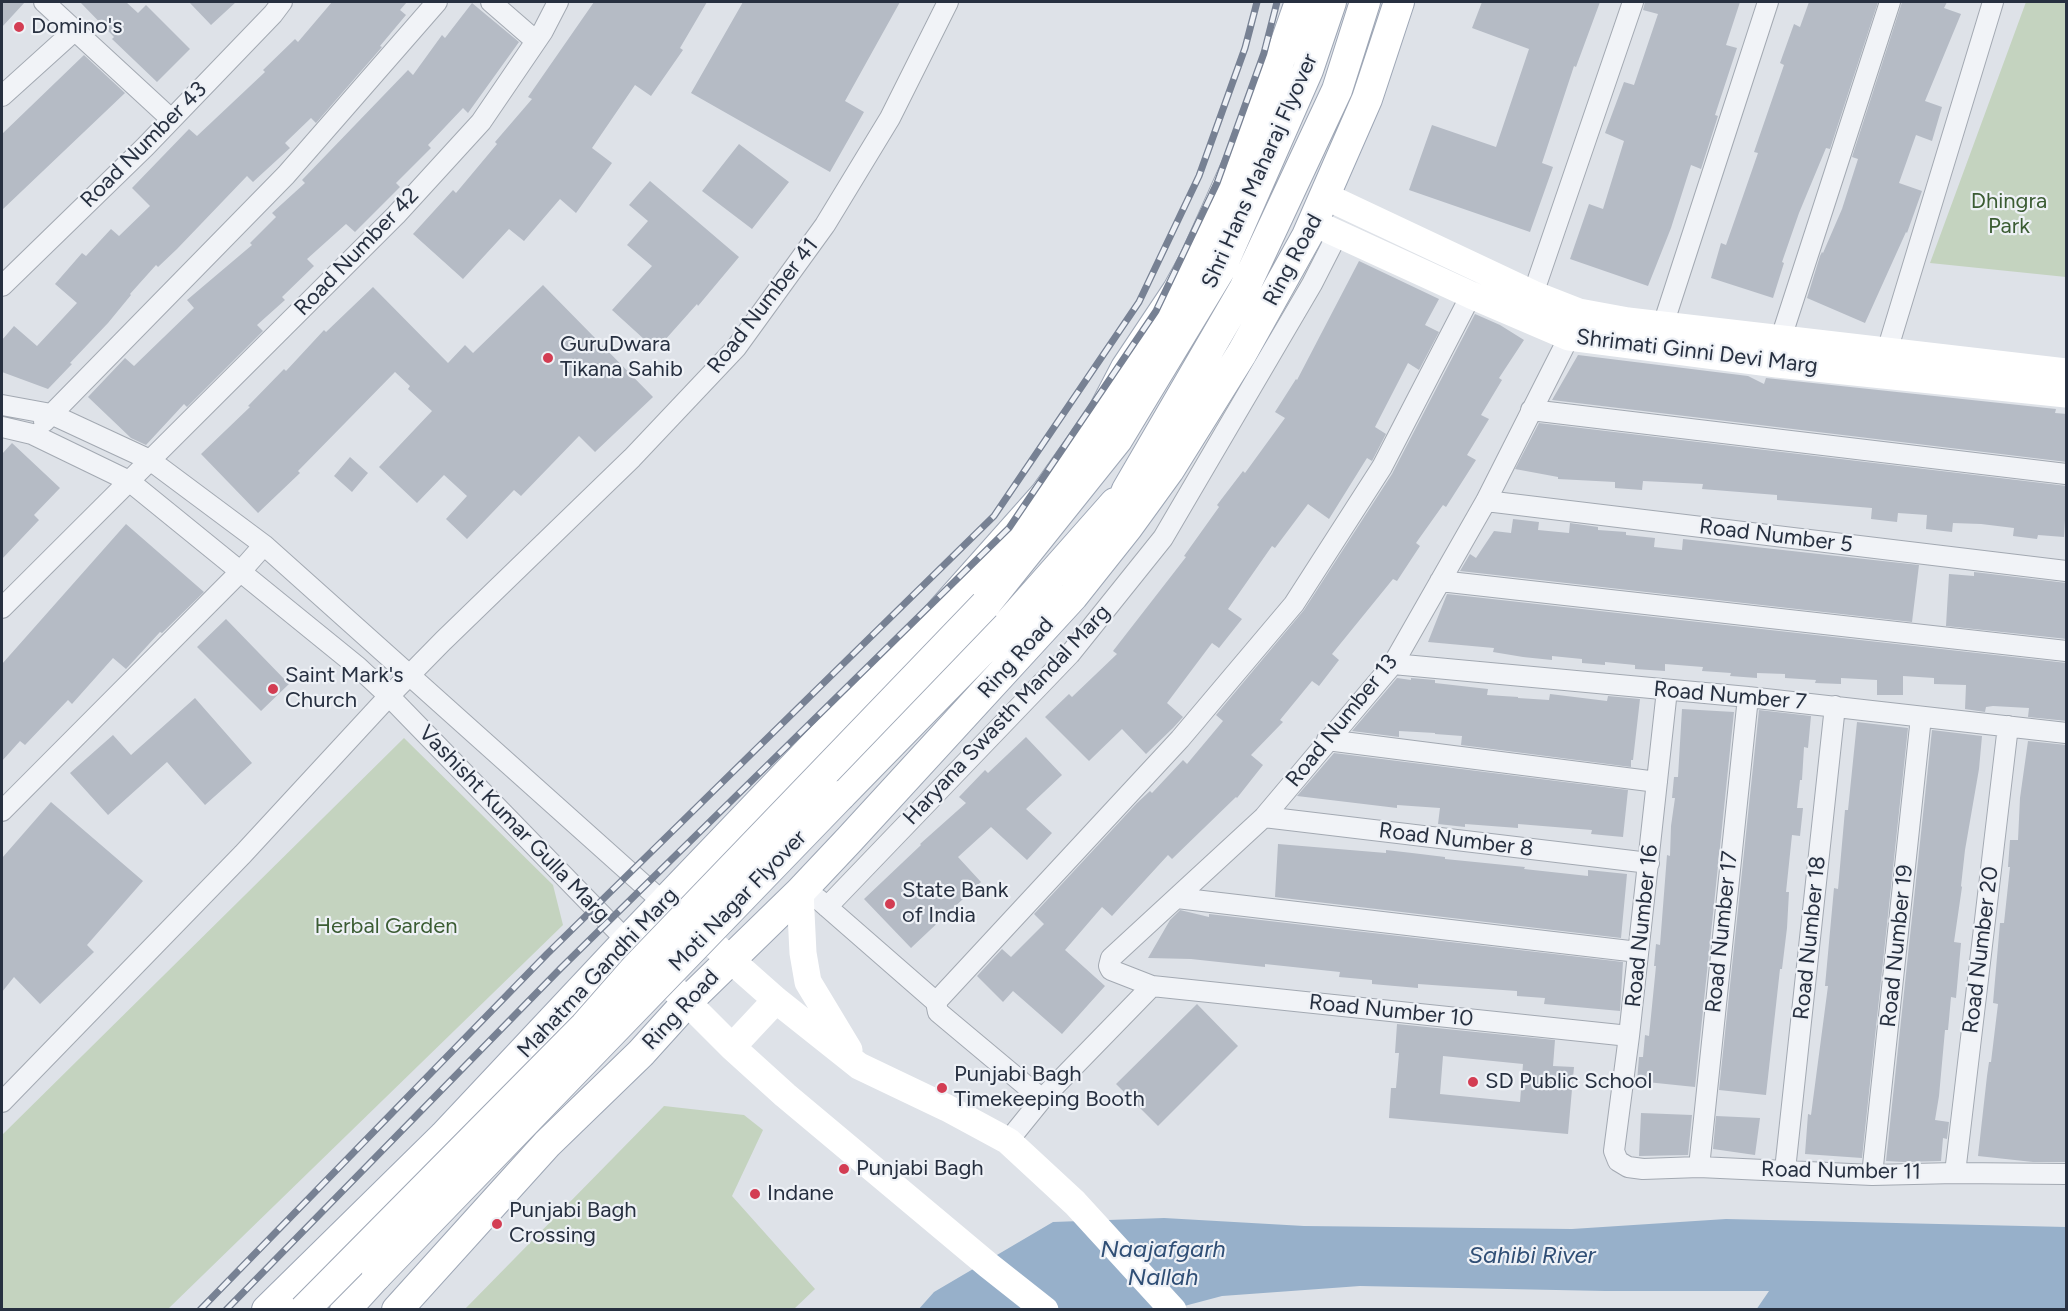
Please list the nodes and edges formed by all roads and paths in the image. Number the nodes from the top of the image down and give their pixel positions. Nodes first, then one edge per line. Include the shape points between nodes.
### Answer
1 (44, 2) edge
2 (282, 2) edge
3 (437, 2) edge
4 (491, 2) edge
5 (558, 2) edge
6 (948, 2) edge
7 (1331, 2) edge
8 (1365, 2) edge
9 (1399, 2) edge
10 (1633, 2) edge
11 (1768, 2) edge
12 (1890, 2) edge
13 (1993, 2) edge
14 (1295, 3) edge
15 (74, 31) junction
16 (536, 41) junction
17 (2, 96) edge
18 (171, 119) junction
19 (1326, 217) junction
20 (2, 285) edge
21 (1178, 290) junction
22 (1533, 294) junction
23 (1471, 295) junction
24 (1582, 312) junction
25 (1663, 325) junction
26 (1569, 337) junction
27 (1781, 338) junction
28 (1887, 351) junction
29 (2067, 372) edge
30 (2067, 394) edge
31 (2, 405) edge
32 (1531, 410) junction
33 (51, 414) junction
34 (2, 427) edge
35 (32, 434) junction
36 (1116, 440) junction
37 (150, 460) junction
38 (2067, 474) edge
39 (129, 481) junction
40 (1127, 490) junction
41 (1486, 501) junction
42 (264, 545) junction
43 (242, 571) junction
44 (2067, 571) edge
45 (1440, 582) junction
46 (1073, 596) junction
47 (2, 608) edge
48 (2067, 651) edge
49 (1393, 664) junction
50 (409, 676) junction
51 (1667, 690) junction
52 (389, 696) junction
53 (1748, 697) junction
54 (1835, 706) junction
55 (1921, 717) junction
56 (2008, 726) junction
57 (2067, 733) edge
58 (1327, 740) junction
59 (786, 777) junction
60 (1657, 782) junction
61 (2, 811) edge
62 (1264, 817) junction
63 (849, 840) junction
64 (1649, 863) junction
65 (802, 890) junction
66 (1177, 898) junction
67 (664, 903) junction
68 (827, 907) junction
69 (636, 950) junction
70 (1638, 952) junction
71 (1111, 958) joint
72 (730, 959) junction
73 (1152, 986) junction
74 (776, 1000) junction
75 (688, 1001) junction
76 (936, 1002) junction
77 (1629, 1036) junction
78 (732, 1047) junction
79 (859, 1066) junction
80 (1042, 1099) junction
81 (2, 1101) edge
82 (465, 1114) junction
83 (1008, 1142) junction
84 (547, 1144) junction
85 (1618, 1161) joint
86 (1699, 1167) junction
87 (1785, 1170) junction
88 (1955, 1173) junction
89 (2067, 1174) edge
90 (1872, 1175) junction
91 (267, 1310) edge
92 (304, 1310) edge
93 (345, 1310) edge
94 (397, 1310) edge
95 (1044, 1310) edge
96 (1173, 1310) edge

1 - 15 street
2 - 18 street, Road Number 43
3 - 33 street via 286,175
4 - 16 street
5 - 16 street, Road Number 42
6 - 50 street, Road Number 41 via 890,118 825,225 736,348 632,458
7 - 36 main road, Shri Hans Maharaj Flyover via 1308,70 1221,268
8 - 40 main road, Shri Hans Maharaj Flyover via 1337,90 1244,289
9 - 19 main road, Ring Road
10 - 22 street
11 - 25 street
12 - 27 street
13 - 28 street
14 - 21 main road via 1280,59 1238,163
15 - 17 street
15 - 18 street
16 - 37 street, Road Number 42 via 481,122 396,215
18 - 20 street, Road Number 43
19 - 22 street, Shrimati Ginni Devi Marg
19 - 23 street, Shrimati Ginni Devi Marg
19 - 46 main road, Ring Road via 1169,470
19 - 68 street, Haryana Swasth Mandal Marg via 1312,284 1163,538 1070,654
21 - 36 main road via 1134,382
21 - 59 main road, Mahatma Gandhi Marg via 1126,368 1101,416 1045,495 924,632
22 - 24 street, Shrimati Ginni Devi Marg
23 - 26 street, Shrimati Ginni Devi Marg
23 - 76 street via 1382,467 1294,604 1180,739
24 - 25 street, Shrimati Ginni Devi Marg
24 - 26 street, Road Number 13
25 - 27 street, Shrimati Ginni Devi Marg
26 - 30 street, Shrimati Ginni Devi Marg via 1777,364
26 - 32 street, Road Number 13
27 - 28 street, Shrimati Ginni Devi Marg
28 - 29 street, Shrimati Ginni Devi Marg
31 - 33 street, Vashisht Kumar Gulla Marg
32 - 38 street
32 - 41 street, Road Number 13
33 - 35 street
33 - 37 street, Vashisht Kumar Gulla Marg
34 - 35 street, Vashisht Kumar Gulla Marg
35 - 39 street, Vashisht Kumar Gulla Marg
36 - 92 main road, Shri Hans Maharaj Flyover, bridge via 985,605 635,969 585,1026
37 - 39 street, Road Number 42
37 - 42 street, Vashisht Kumar Gulla Marg
39 - 43 street, Vashisht Kumar Gulla Marg
39 - 47 street, Road Number 42
40 - 46 main road via 1107,537
40 - 93 main road, Moti Nagar Flyover, bridge via 1009,622
41 - 44 street, Road Number 5
41 - 45 street, Road Number 13
42 - 43 street
42 - 50 street, Vashisht Kumar Gulla Marg
43 - 52 street, Vashisht Kumar Gulla Marg
43 - 61 street
45 - 48 street
45 - 49 street, Road Number 13
46 - 63 main road, Ring Road
49 - 51 street, Road Number 7
49 - 58 street, Road Number 13
50 - 52 street, Road Number 41
50 - 67 street, Vashisht Kumar Gulla Marg
51 - 53 street, Road Number 7
51 - 60 street, Road Number 16
52 - 69 street, Vashisht Kumar Gulla Marg
52 - 81 street, Road Number 41 via 243,854
53 - 54 street, Road Number 7
53 - 86 street, Road Number 17
54 - 55 street, Road Number 7
54 - 87 street, Road Number 18
55 - 56 street, Road Number 7
55 - 90 street, Road Number 19
56 - 57 street, Road Number 7
56 - 88 street, Road Number 20
58 - 60 street
58 - 62 street, Road Number 13
59 - 63 main road via 789,819 804,843 827,851
59 - 67 main road, Mahatma Gandhi Marg
60 - 64 street, Road Number 16
62 - 64 street, Road Number 8
62 - 66 street, Road Number 13
63 - 65 main road, Ring Road
64 - 70 street, Road Number 16
65 - 68 street
65 - 72 main road, Ring Road
65 - 79 street via 808,982
66 - 70 street
66 - 71 street, Road Number 13
67 - 69 main road, Mahatma Gandhi Marg
67 - 72 street
68 - 76 street
69 - 75 street
69 - 82 main road, Mahatma Gandhi Marg
70 - 77 street, Road Number 16
71 - 73 street, Road Number 10 via 1111,970
72 - 74 street
72 - 75 main road, Ring Road
73 - 77 street, Road Number 10
73 - 80 street
74 - 78 street
74 - 79 street
75 - 78 street
75 - 84 main road, Ring Road via 641,1053
76 - 80 street via 938,1012
77 - 85 street, Road Number 16 via 1614,1151
78 - 95 street
79 - 83 street
80 - 83 street
82 - 84 main road via 504,1093 528,1092 551,1111 555,1128
82 - 91 main road, Mahatma Gandhi Marg
83 - 96 street via 1075,1203
84 - 94 main road, Ring Road
85 - 86 street, Road Number 11 via 1628,1167
86 - 87 street, Road Number 11
87 - 90 street, Road Number 11
88 - 89 street, Road Number 11
88 - 90 street, Road Number 11

